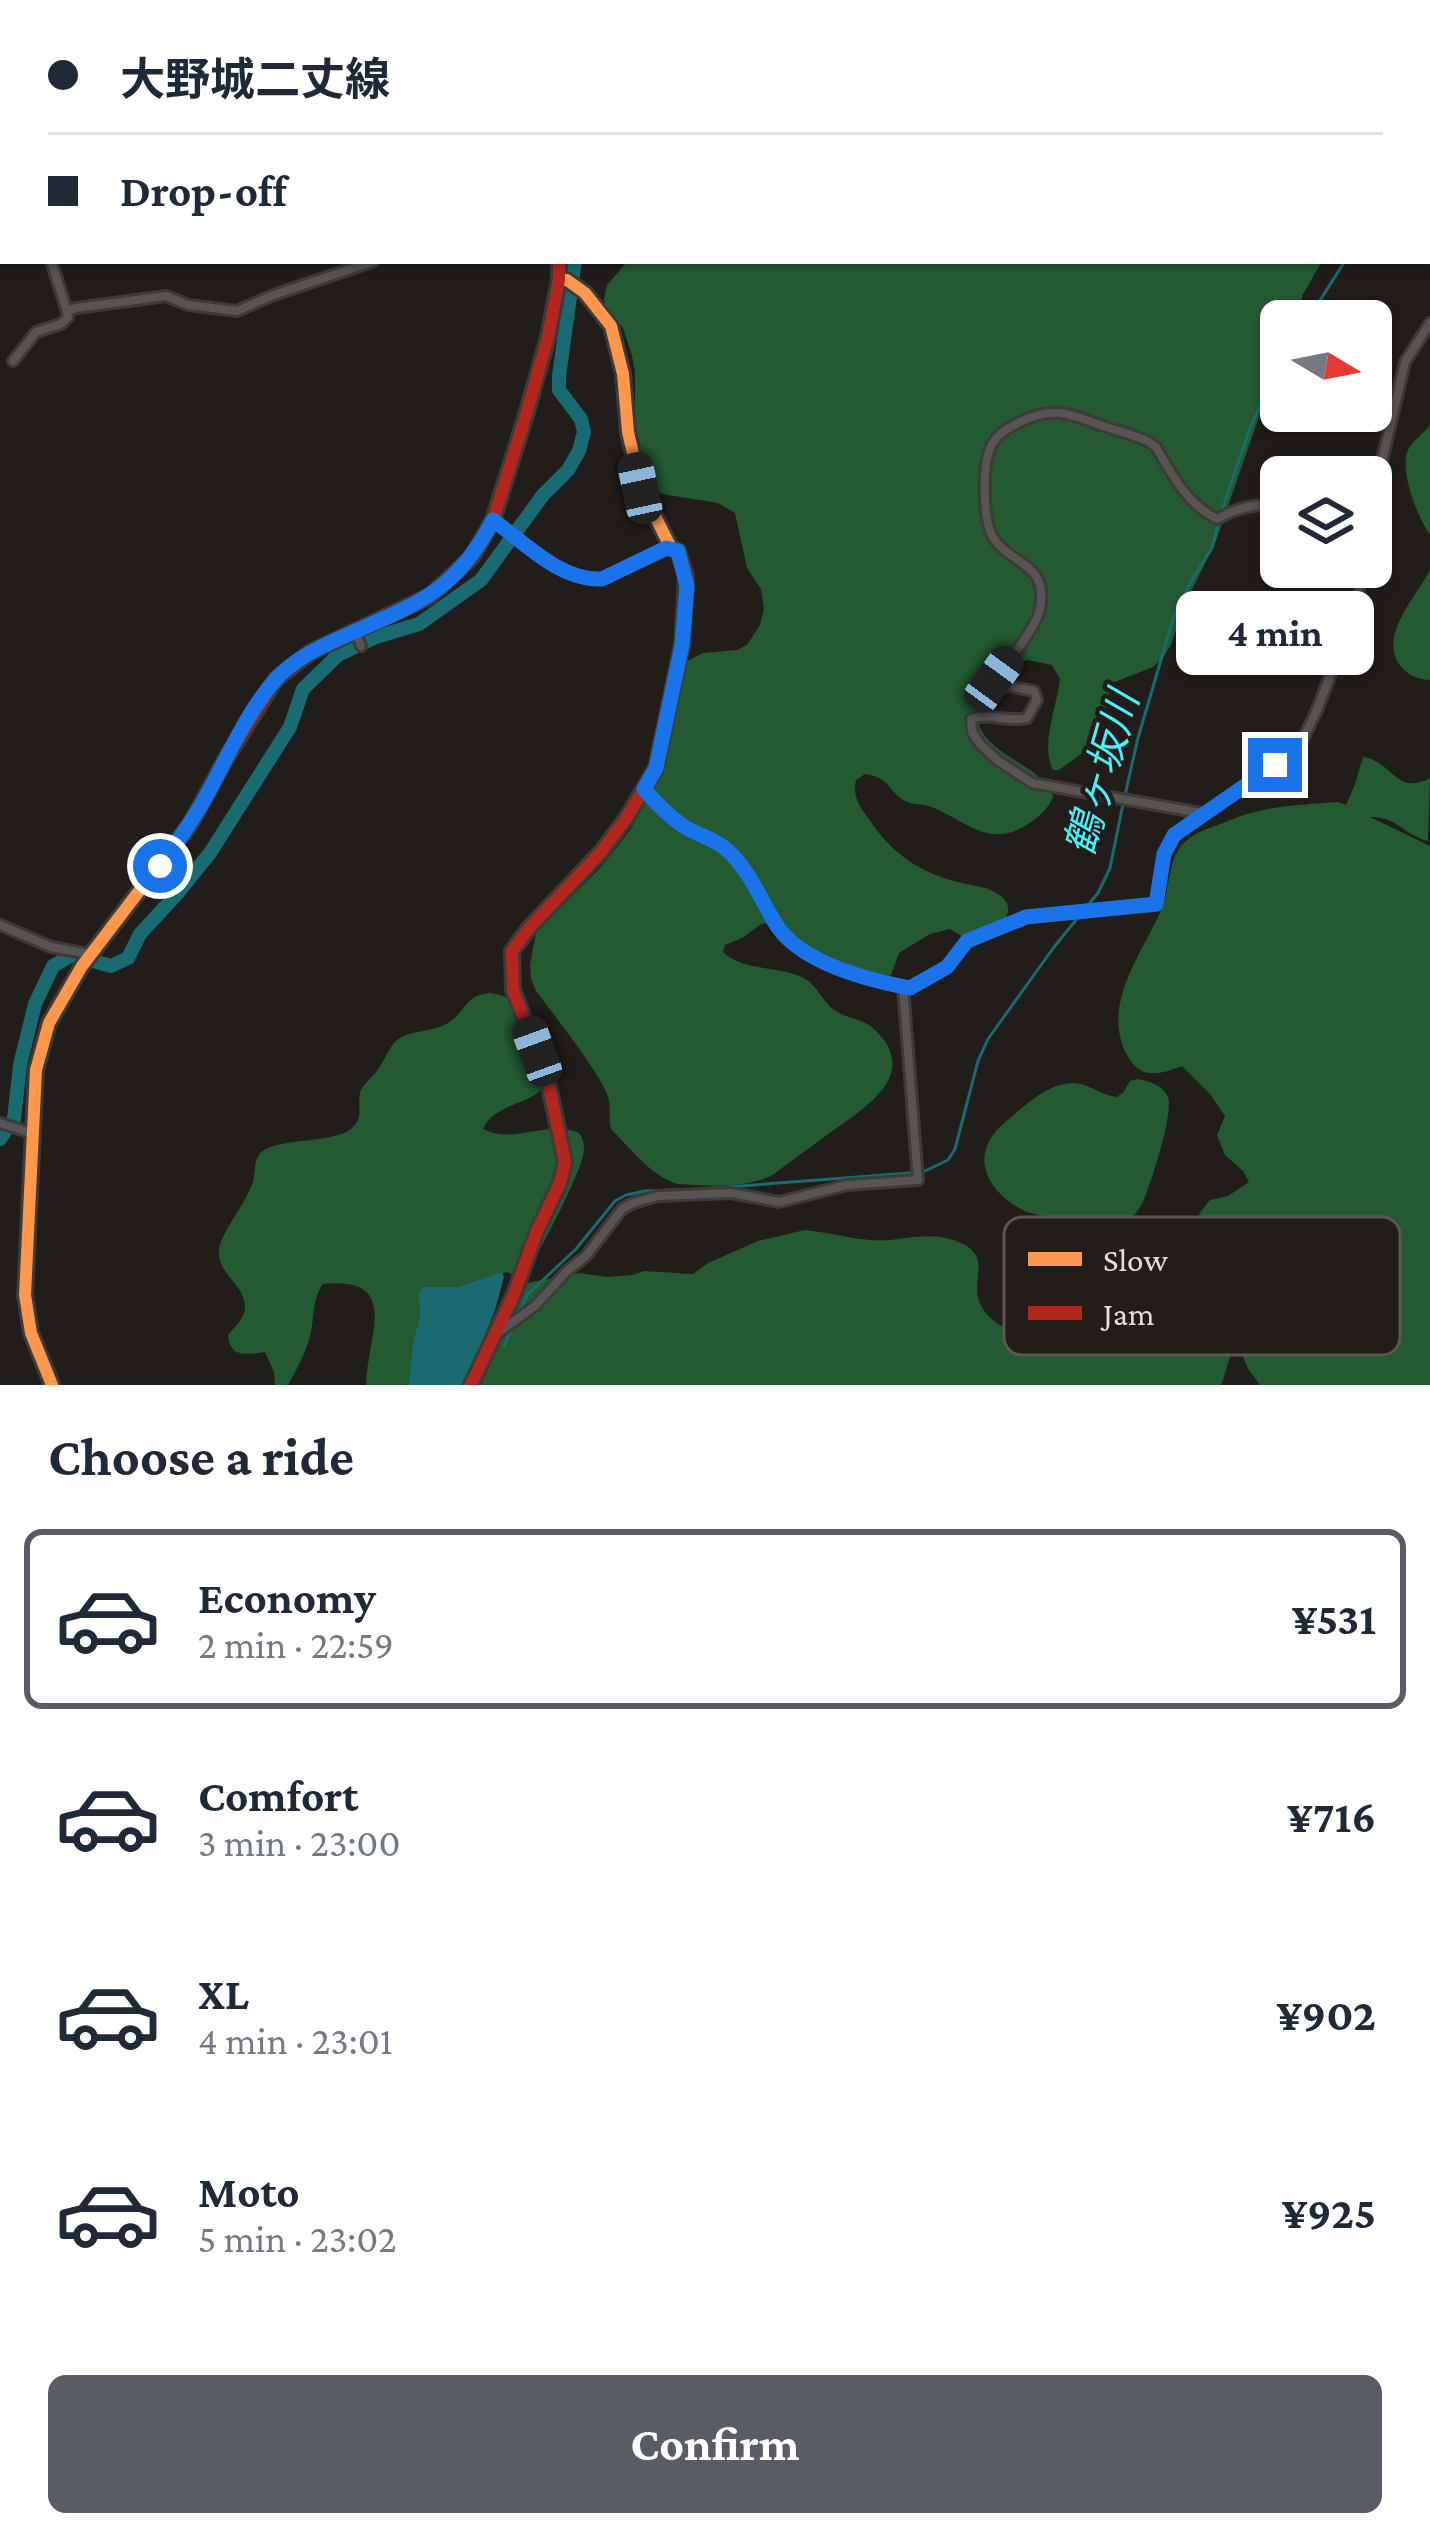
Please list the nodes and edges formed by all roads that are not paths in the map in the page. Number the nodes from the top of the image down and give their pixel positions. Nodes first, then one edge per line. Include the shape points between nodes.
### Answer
1 (52, 264) edge
2 (365, 264) edge
3 (560, 264) edge
4 (567, 282) junction
5 (67, 311) junction
6 (1430, 323) edge
7 (13, 361) dead end
8 (1383, 456) edge
9 (1260, 505) edge
10 (493, 520) junction
11 (670, 548) junction
12 (1360, 588) edge
13 (644, 789) junction
14 (1202, 814) junction
15 (0, 925) edge
16 (86, 960) junction
17 (903, 987) junction
18 (3, 1123) edge
19 (24, 1131) junction
20 (494, 1335) junction
21 (50, 1384) edge
22 (471, 1385) edge

1 - 5 street
2 - 5 street via 238,311 166,296
3 - 4 main road
4 - 10 main road
4 - 11 main road via 611,326 640,488
5 - 7 street via 61,324 35,332
6 - 8 street via 1405,362
9 - 14 street via 1217,519 1186,496 1156,447 1076,415 1030,416 989,450 991,535 1034,572 1040,607 994,679 1034,691 1037,700 1021,720 971,719 972,732 1033,783
10 - 11 street via 558,568 590,580
10 - 16 main road via 442,587 358,639 310,652 276,679 191,823
11 - 13 main road via 686,576 682,645 656,768
12 - 14 street via 1301,742
13 - 17 street via 683,826 728,850 792,944
13 - 20 main road via 602,853 512,951 513,990 548,1077 565,1162
14 - 17 street via 1169,841 1156,904 1026,917 967,941 937,975
15 - 16 street
16 - 19 main road via 42,1044
17 - 20 street via 918,1180 847,1185 779,1202 731,1193 633,1202 535,1306
18 - 19 street
19 - 21 main road via 26,1314
20 - 22 main road

